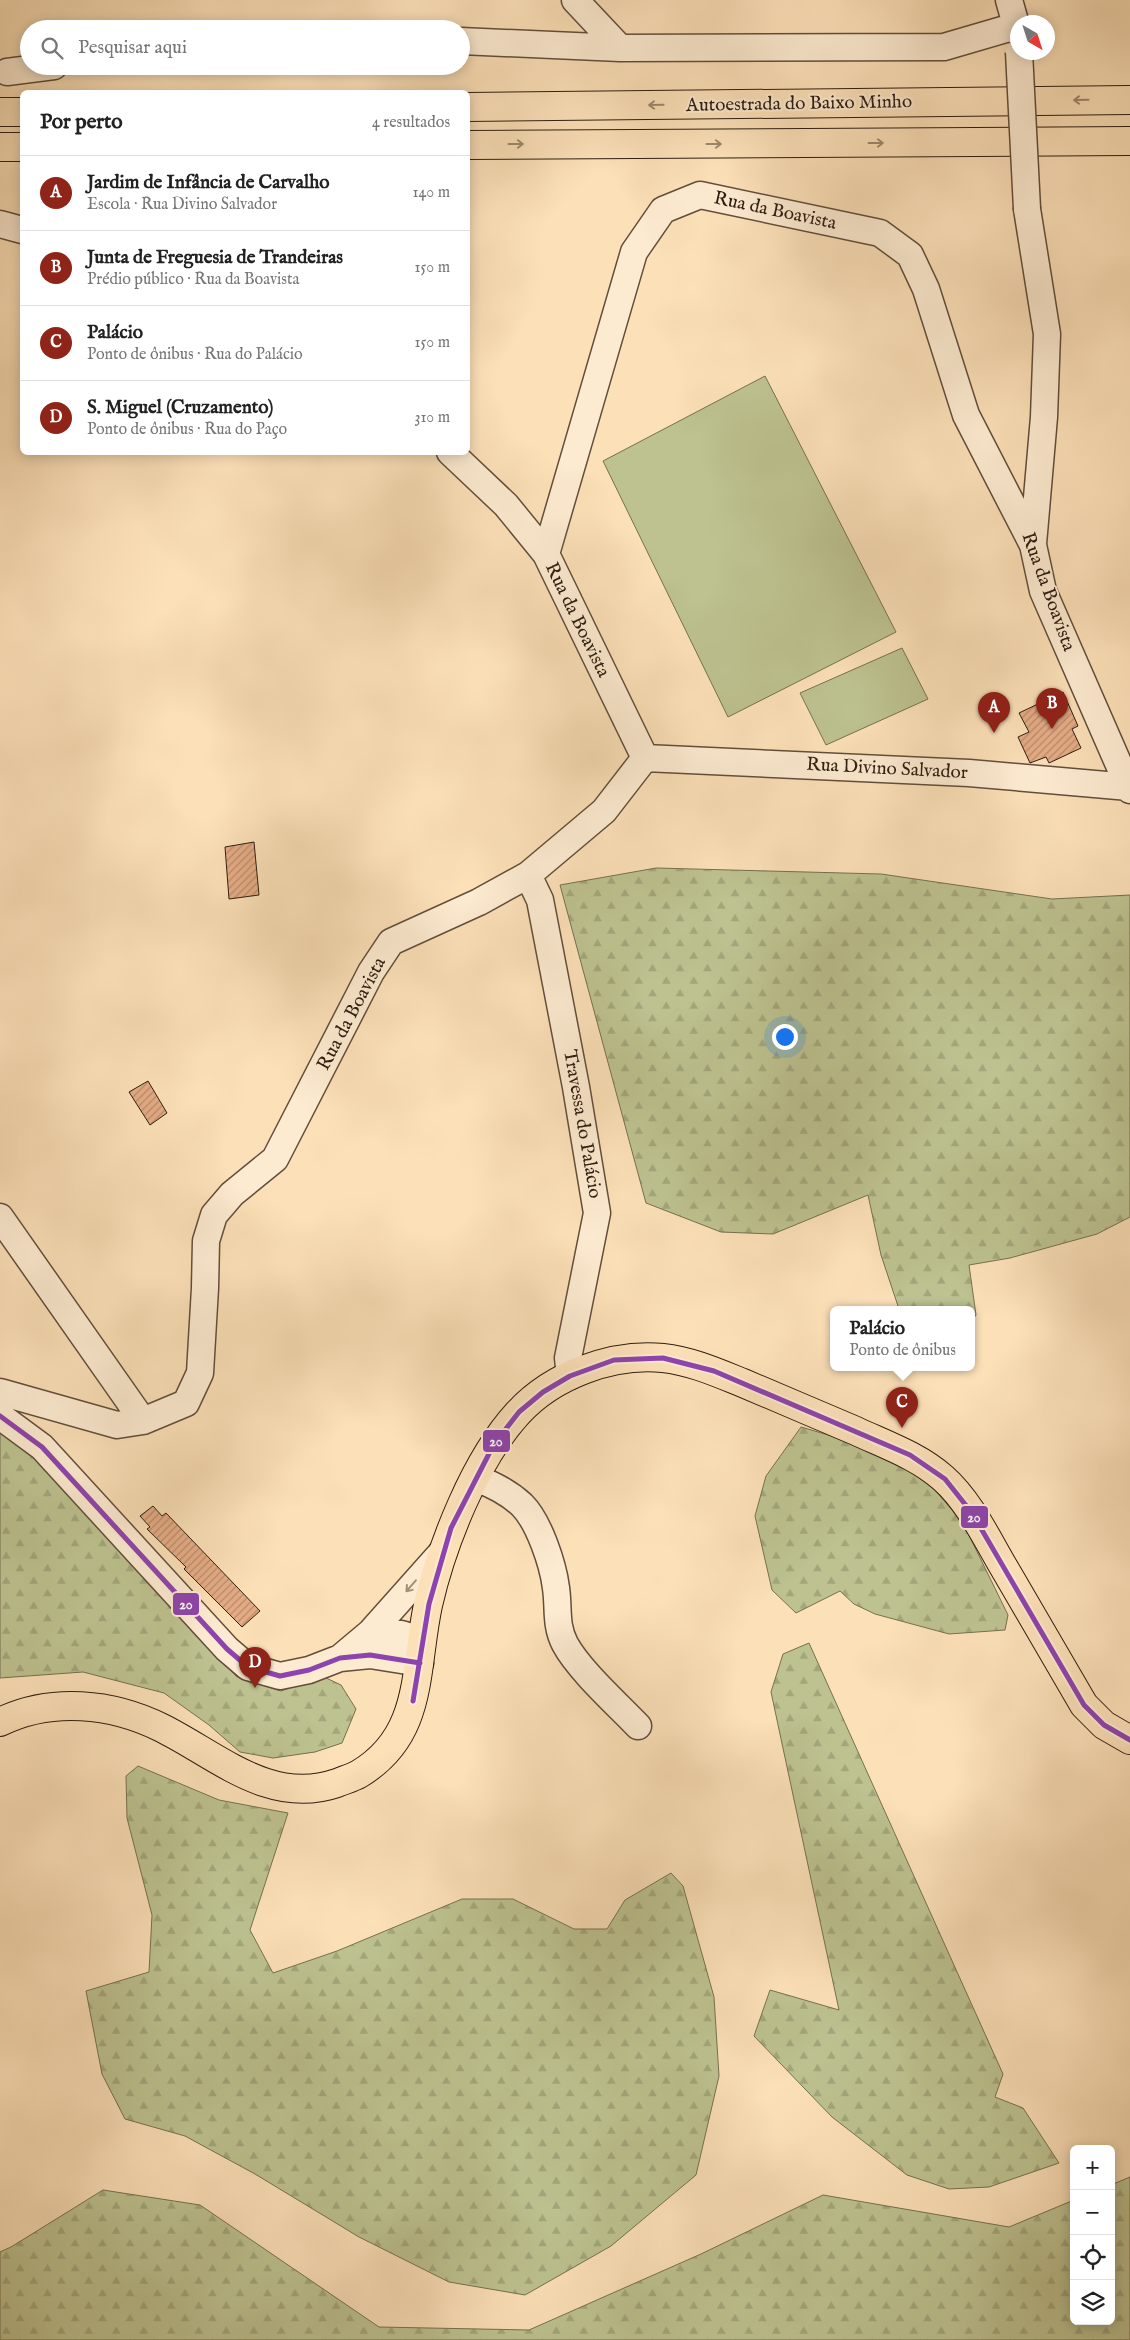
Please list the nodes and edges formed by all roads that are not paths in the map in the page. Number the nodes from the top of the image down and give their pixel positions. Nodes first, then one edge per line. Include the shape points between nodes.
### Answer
1 (574, 0) edge
2 (1009, 0) edge
3 (1013, 15) edge
4 (1010, 31) edge
5 (470, 42) edge
6 (620, 48) junction
7 (1019, 60) edge
8 (20, 70) edge
9 (7, 72) dead end
10 (1130, 100) edge
11 (470, 107) edge
12 (0, 112) edge
13 (20, 112) edge
14 (1130, 141) edge
15 (470, 145) edge
16 (0, 147) edge
17 (20, 147) edge
18 (0, 224) edge
19 (20, 229) edge
20 (453, 455) edge
21 (1033, 545) junction
22 (546, 554) junction
23 (646, 758) junction
24 (1129, 788) edge
25 (528, 875) junction
26 (0, 1217) edge
27 (570, 1376) junction
28 (0, 1392) edge
29 (0, 1416) edge
30 (143, 1421) junction
31 (476, 1478) junction
32 (444, 1550) junction
33 (371, 1632) junction
34 (421, 1651) junction
35 (340, 1658) junction
36 (0, 1722) edge
37 (638, 1726) dead end
38 (1130, 1740) edge

1 - 6 street
2 - 3 street
4 - 6 street via 944,47
5 - 6 street
7 - 21 street, bridge via 1027,209 1047,334 1044,417
8 - 9 street
10 -> 11 main road, Autoestrada do Baixo Minho
12 - 13 main road
15 -> 14 main road, Autoestrada do Baixo Minho
16 - 17 main road
18 - 19 street
20 - 22 street via 506,505
21 - 22 street, Rua da Boavista via 966,415 926,289 910,255 880,233 700,195 663,210 634,252
21 - 24 street, Rua da Boavista via 1043,591
22 - 23 street, Rua da Boavista
23 - 24 street, Rua Divino Salvador via 969,772
23 - 25 street, Rua da Boavista via 604,810
25 - 27 street, Travessa do Palácio via 542,909 596,1213 568,1358
25 - 30 street, Rua da Boavista via 479,902 392,942 372,972 275,1159 232,1194 214,1215 206,1241 200,1374 186,1403
26 - 30 street
27 - 31 main road via 519,1412 494,1444
27 - 38 main road via 614,1360 663,1358 714,1371 910,1455 945,1479 972,1513 1084,1704 1104,1725
28 - 30 street, Rua da Boavista via 117,1425
29 - 35 street via 42,1447 227,1649 248,1667 280,1676 310,1670
31 - 32 main road via 451,1528
31 - 37 street via 502,1490 523,1506 550,1563 556,1589 558,1626 566,1645
32 -> 33 street
32 - 34 main road via 428,1604
33 - 34 street via 402,1634
33 - 35 street
34 - 35 street
34 - 36 main road via 413,1701 404,1728 390,1749 357,1776 325,1787 298,1790 258,1782 228,1768 161,1727 123,1712 63,1705 16,1714

